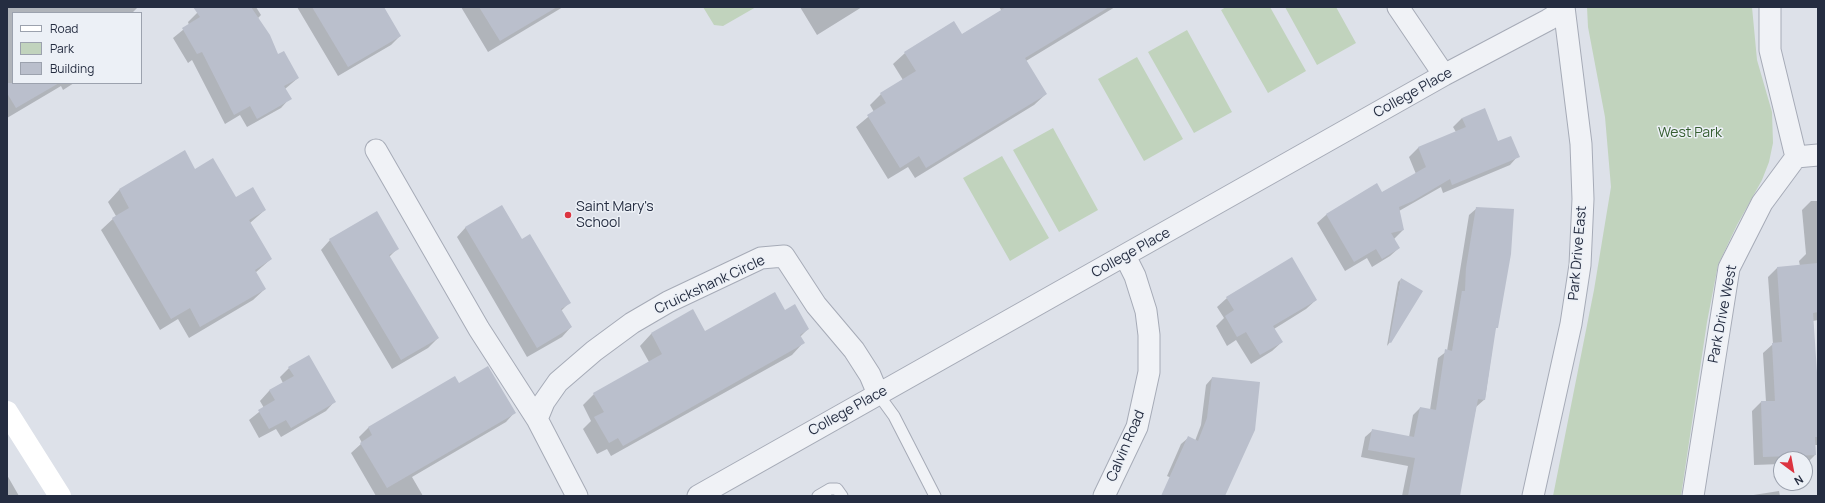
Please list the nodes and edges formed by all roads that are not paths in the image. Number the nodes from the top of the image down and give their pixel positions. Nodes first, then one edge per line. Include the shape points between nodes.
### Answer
1 (1398, 7) edge
2 (1770, 7) edge
3 (1564, 8) edge
4 (1444, 75) junction
5 (376, 150) dead end
6 (1818, 155) edge
7 (1796, 157) junction
8 (1125, 256) junction
9 (878, 394) junction
10 (7, 412) edge
11 (537, 419) junction
12 (60, 496) edge
13 (577, 496) edge
14 (698, 496) edge
15 (818, 496) edge
16 (842, 496) edge
17 (935, 496) edge
18 (1104, 496) edge
19 (1533, 496) edge
20 (1693, 496) edge

1 - 4 street
2 - 7 street via 1770,50
3 - 4 street, College Place via 1548,20
3 - 19 street, Park Drive East via 1581,144 1583,199 1580,265 1571,324
4 - 8 street, College Place
5 - 11 street via 479,329
6 - 7 street
7 - 20 street, Park Drive West via 1762,203 1729,268
8 - 9 street, College Place
8 - 18 street, Calvin Road via 1135,276 1146,311 1149,372 1137,427
9 - 11 street, Cruickshank Circle via 870,375 854,350 816,305 784,256 761,258 668,302 632,323 558,382 544,402
9 - 14 street, College Place
9 - 17 lane via 894,416
10 - 12 main road
11 - 13 street
15 - 16 lane via 830,489 837,489

